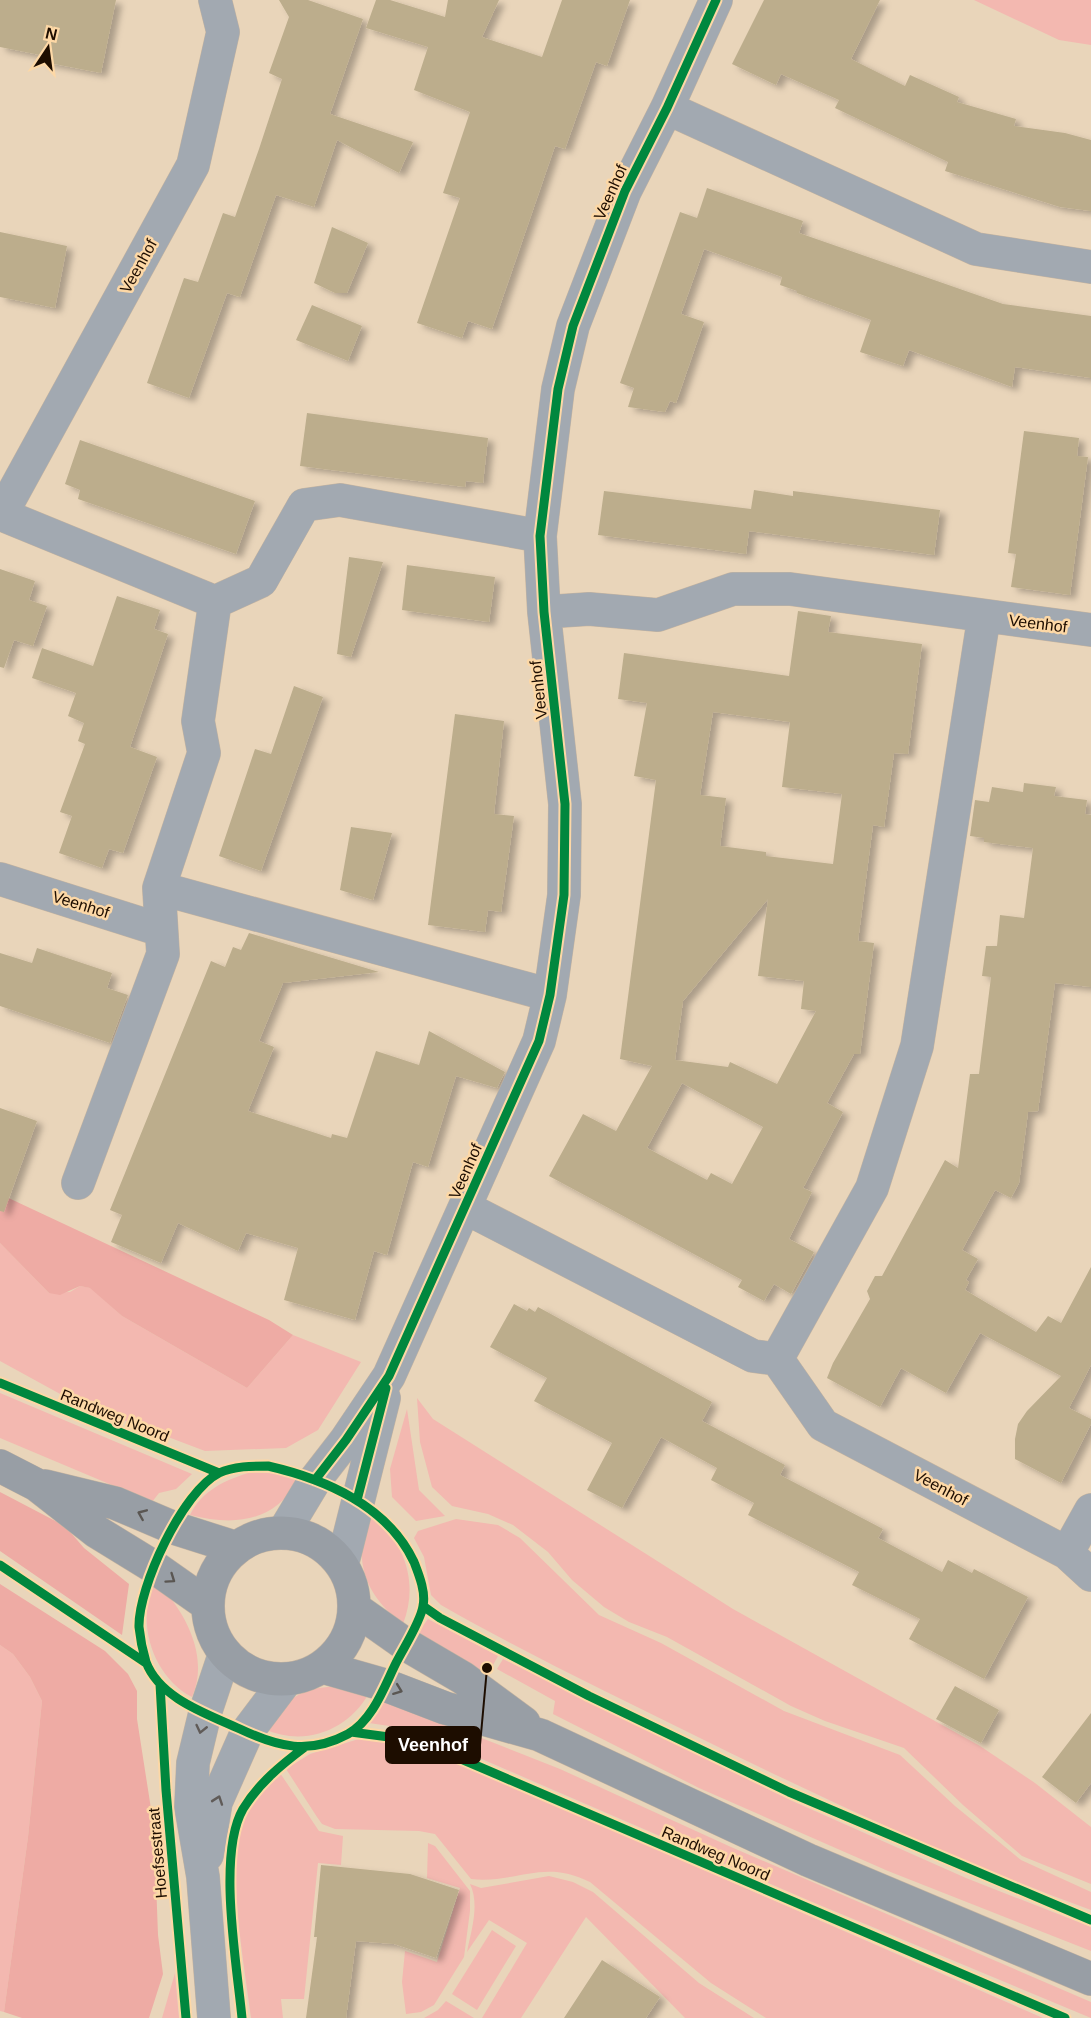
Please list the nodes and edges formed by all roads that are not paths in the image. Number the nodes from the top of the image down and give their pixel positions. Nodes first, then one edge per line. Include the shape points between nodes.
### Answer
1 (215, 0) edge
2 (716, 0) edge
3 (668, 108) junction
4 (1091, 267) edge
5 (1, 515) edge
6 (540, 536) junction
7 (215, 602) junction
8 (544, 612) junction
9 (984, 617) junction
10 (1091, 630) edge
11 (0, 879) edge
12 (159, 888) junction
13 (161, 930) junction
14 (550, 995) junction
15 (78, 1183) dead end
16 (466, 1208) junction
17 (777, 1359) junction
18 (389, 1376) junction
19 (0, 1466) edge
20 (37, 1485) junction
21 (1091, 1510) edge
22 (284, 1533) junction
23 (237, 1548) junction
24 (1067, 1553) junction
25 (342, 1565) junction
26 (1091, 1575) edge
27 (208, 1605) junction
28 (354, 1608) junction
29 (225, 1653) junction
30 (321, 1667) junction
31 (287, 1679) junction
32 (540, 1735) junction
33 (203, 1877) junction
34 (1050, 1963) junction
35 (1091, 1972) edge
36 (1091, 1979) edge
37 (214, 2018) edge

1 - 5 street, Veenhof via 223,32 193,165
2 - 3 street, Veenhof
3 - 4 street via 976,249
3 - 6 street, Veenhof via 625,191 573,326 558,389
5 - 7 street, Veenhof
6 - 7 street via 340,500 304,506 261,581
6 - 8 street, Veenhof
7 - 12 street via 198,721 204,753
8 - 9 street, Veenhof via 589,609 658,615 733,589 790,589
8 - 14 street, Veenhof via 565,804 564,895
9 - 10 street, Veenhof
9 - 17 street via 917,1046 872,1188
11 - 13 street, Veenhof
12 - 13 street
12 - 14 street
13 - 15 street via 163,954
14 - 16 street, Veenhof via 539,1041
16 - 17 street, Veenhof via 753,1356
16 - 18 street, Veenhof
17 - 24 street, Veenhof via 823,1425
18 - 22 street, Veenhof via 315,1480
18 - 25 street, Veenhof
19 - 20 main road
23 -> 20 main road via 174,1528 115,1503
20 -> 27 main road via 97,1532
21 - 24 street
22 - 23 main road via 259,1537
22 - 25 main road via 316,1542
23 - 27 main road via 221,1564
24 - 26 street, Veenhof
25 - 28 main road via 351,1585
27 - 29 main road via 212,1630
28 - 30 main road via 346,1641
28 - 32 main road, Randweg Noord via 405,1644 463,1677
29 - 31 main road via 242,1668 264,1678
29 -> 33 street via 193,1762 191,1807
30 - 31 main road
30 -> 32 main road, Randweg Noord
33 -> 31 street via 216,1802 247,1732
32 - 34 main road, Randweg Noord via 808,1860
33 - 37 street
34 - 35 main road, Randweg Noord
34 - 36 main road, Randweg Noord

